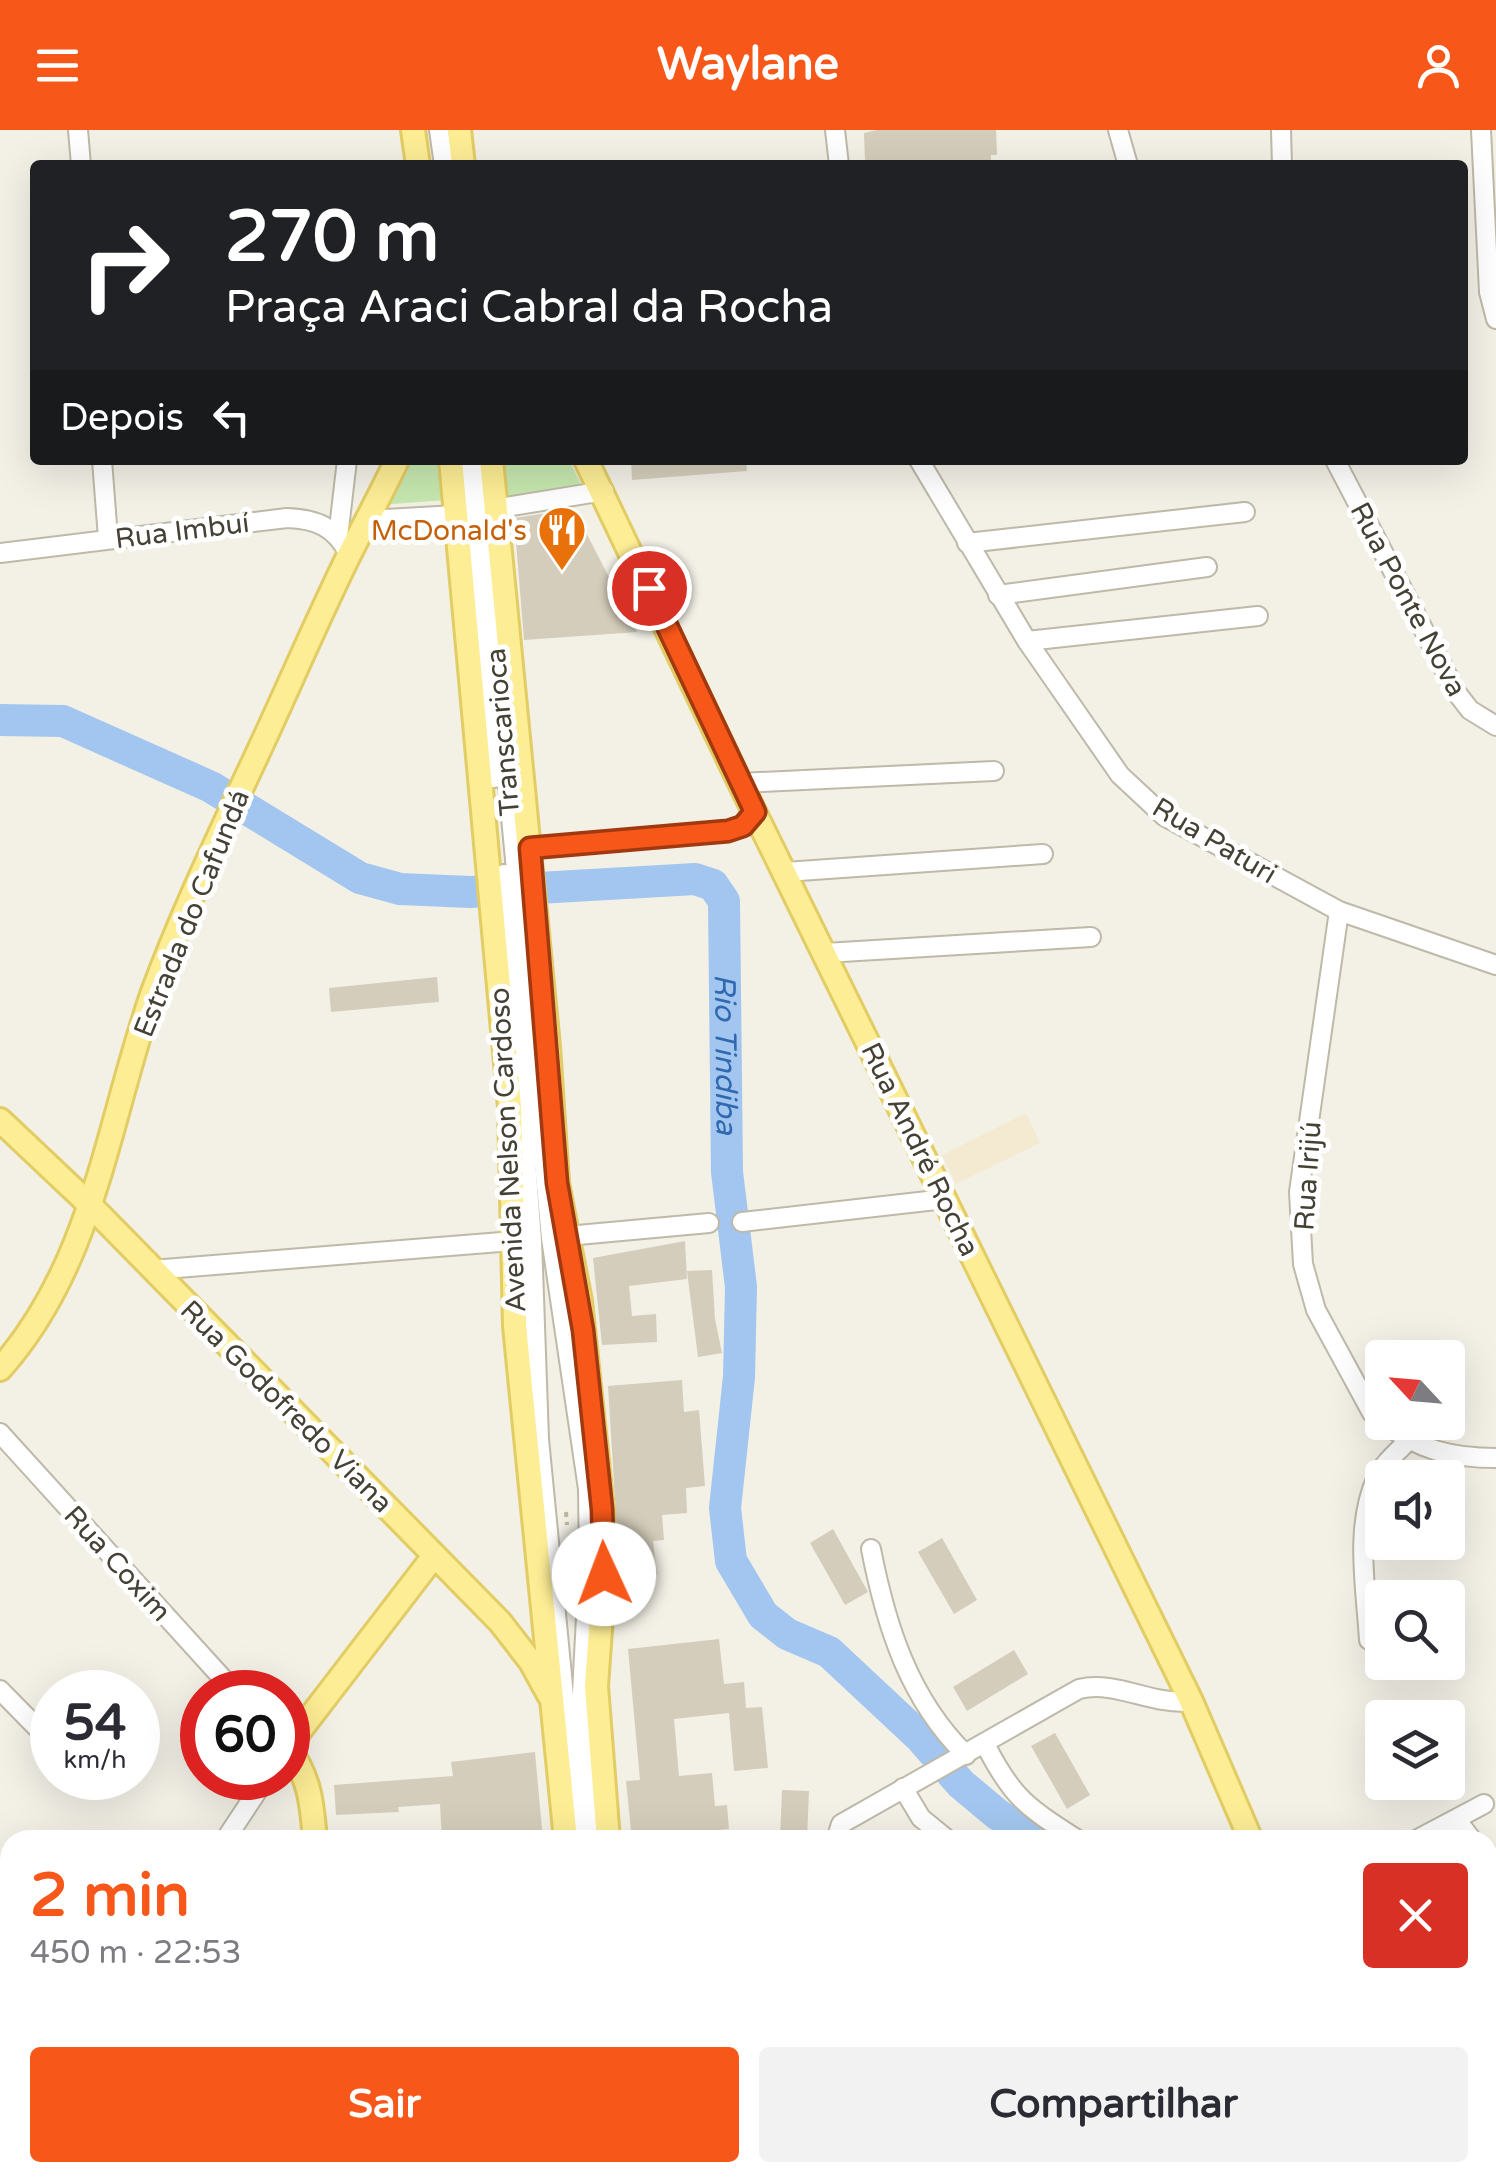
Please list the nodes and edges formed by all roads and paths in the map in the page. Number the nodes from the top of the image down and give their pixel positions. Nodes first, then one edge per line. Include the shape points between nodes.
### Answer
1 (78, 130) edge
2 (413, 130) edge
3 (423, 130) edge
4 (440, 130) edge
5 (459, 130) edge
6 (835, 130) edge
7 (1118, 130) edge
8 (1281, 130) edge
9 (1481, 130) edge
10 (81, 160) edge
11 (417, 160) edge
12 (427, 160) edge
13 (443, 160) edge
14 (462, 160) edge
15 (838, 160) edge
16 (1127, 160) edge
17 (1282, 160) edge
18 (1496, 319) edge
19 (102, 465) edge
20 (347, 465) edge
21 (395, 465) edge
22 (453, 465) edge
23 (465, 465) edge
24 (477, 465) edge
25 (490, 465) edge
26 (589, 465) edge
27 (921, 465) edge
28 (1337, 465) edge
29 (604, 491) junction
30 (476, 512) junction
31 (1245, 512) dead end
32 (368, 520) junction
33 (108, 538) junction
34 (967, 543) junction
35 (343, 546) junction
36 (0, 553) edge
37 (1206, 567) dead end
38 (998, 595) junction
39 (1258, 616) dead end
40 (1027, 641) junction
41 (1496, 726) edge
42 (994, 771) dead end
43 (740, 783) junction
44 (755, 812) junction
45 (530, 848) junction
46 (1043, 854) dead end
47 (785, 872) junction
48 (512, 890) junction
49 (1339, 911) junction
50 (1090, 937) dead end
51 (825, 954) junction
52 (1496, 965) edge
53 (0, 1120) edge
54 (945, 1199) junction
55 (91, 1206) junction
56 (742, 1222) dead end
57 (710, 1223) dead end
58 (541, 1239) junction
59 (152, 1270) junction
60 (0, 1369) edge
61 (1365, 1400) edge
62 (0, 1433) edge
63 (1405, 1440) edge
64 (1407, 1442) junction
65 (1496, 1458) edge
66 (871, 1550) dead end
67 (434, 1556) junction
68 (1366, 1580) edge
69 (215, 1670) edge
70 (0, 1690) edge
71 (1190, 1701) junction
72 (554, 1707) junction
73 (310, 1718) edge
74 (30, 1721) edge
75 (985, 1744) junction
76 (962, 1757) junction
77 (910, 1784) junction
78 (310, 1787) edge
79 (251, 1800) edge
80 (1484, 1804) dead end
81 (1457, 1820) junction
82 (232, 1830) edge
83 (315, 1830) edge
84 (565, 1830) edge
85 (577, 1830) edge
86 (591, 1830) edge
87 (607, 1830) edge
88 (839, 1830) edge
89 (936, 1830) edge
90 (1063, 1830) edge
91 (1247, 1830) edge
92 (1436, 1830) edge
93 (1464, 1830) edge

1 - 10 street
2 - 11 main road
3 - 12 street
4 - 13 street
5 - 14 main road
6 - 15 street
7 - 16 street
8 - 17 street
9 - 18 street
19 - 33 street
20 - 35 street
21 - 32 main road, Estrada do Cafundá
22 - 30 main road, Avenida Nelson Cardoso
23 - 30 street
24 - 30 street
25 - 30 main road, Avenida Nelson Cardoso
26 - 29 main road, Rua André Rocha
27 - 34 street, Rua Paturi
28 - 41 street, Rua Ponte Nova via 1456,692
29 - 30 street
29 - 43 main road, Rua André Rocha
30 - 32 street
30 - 45 main road, Avenida Nelson Cardoso
30 - 48 main road, Avenida Nelson Cardoso
31 - 34 street
32 - 35 main road, Estrada do Cafundá
33 - 35 street, Rua Imbuí via 287,518 319,522
33 - 36 street, Rua Imbuí
34 - 38 street, Rua Paturi
35 - 55 main road, Estrada do Cafundá via 154,992
37 - 38 street
38 - 40 street, Rua Paturi
39 - 40 street
40 - 49 street, Rua Paturi via 1120,775 1164,816
42 - 43 street
43 - 44 main road, Rua André Rocha
44 - 45 street via 728,831
44 - 47 main road, Rua André Rocha
45 - 48 main road, Avenida Nelson Cardoso
46 - 47 street
47 - 51 main road, Rua André Rocha
48 - 58 main road, Avenida Nelson Cardoso via 510,1107
48 - 58 main road, Avenida Nelson Cardoso via 557,1183
49 - 52 street, Rua Paturi
49 - 61 street, Rua Irijú via 1300,1192 1303,1264 1316,1310
50 - 51 street
51 - 54 main road, Rua André Rocha
53 - 55 main road, Rua Godofredo Viana
54 - 56 street
54 - 71 main road, Rua André Rocha
55 - 59 main road, Rua Godofredo Viana
55 - 60 main road, Estrada do Cafundá via 47,1308
57 - 58 street
58 - 59 street
58 - 72 main road, Avenida Nelson Cardoso via 515,1326
58 - 85 street via 540,1438
58 - 86 street via 589,1505 582,1711
58 - 87 main road, Avenida Nelson Cardoso via 582,1316 602,1509 596,1686
59 - 67 main road, Rua Godofredo Viana
62 - 69 street, Rua Coxim
63 - 64 street, Rua Irijú
64 - 65 street, Rua Irijú
64 - 68 street via 1378,1474 1368,1503
66 - 76 street via 896,1651
67 - 72 main road, Rua Godofredo Viana via 516,1640
67 - 73 main road
70 - 74 street
71 - 75 street via 1079,1689
71 - 91 main road, Rua André Rocha
72 - 84 main road, Avenida Nelson Cardoso
75 - 76 street
75 - 90 street via 1026,1806
76 - 77 street
77 - 88 street
77 - 89 street via 922,1818
78 - 83 main road
79 - 82 street
80 - 81 street
81 - 92 street
81 - 93 street

